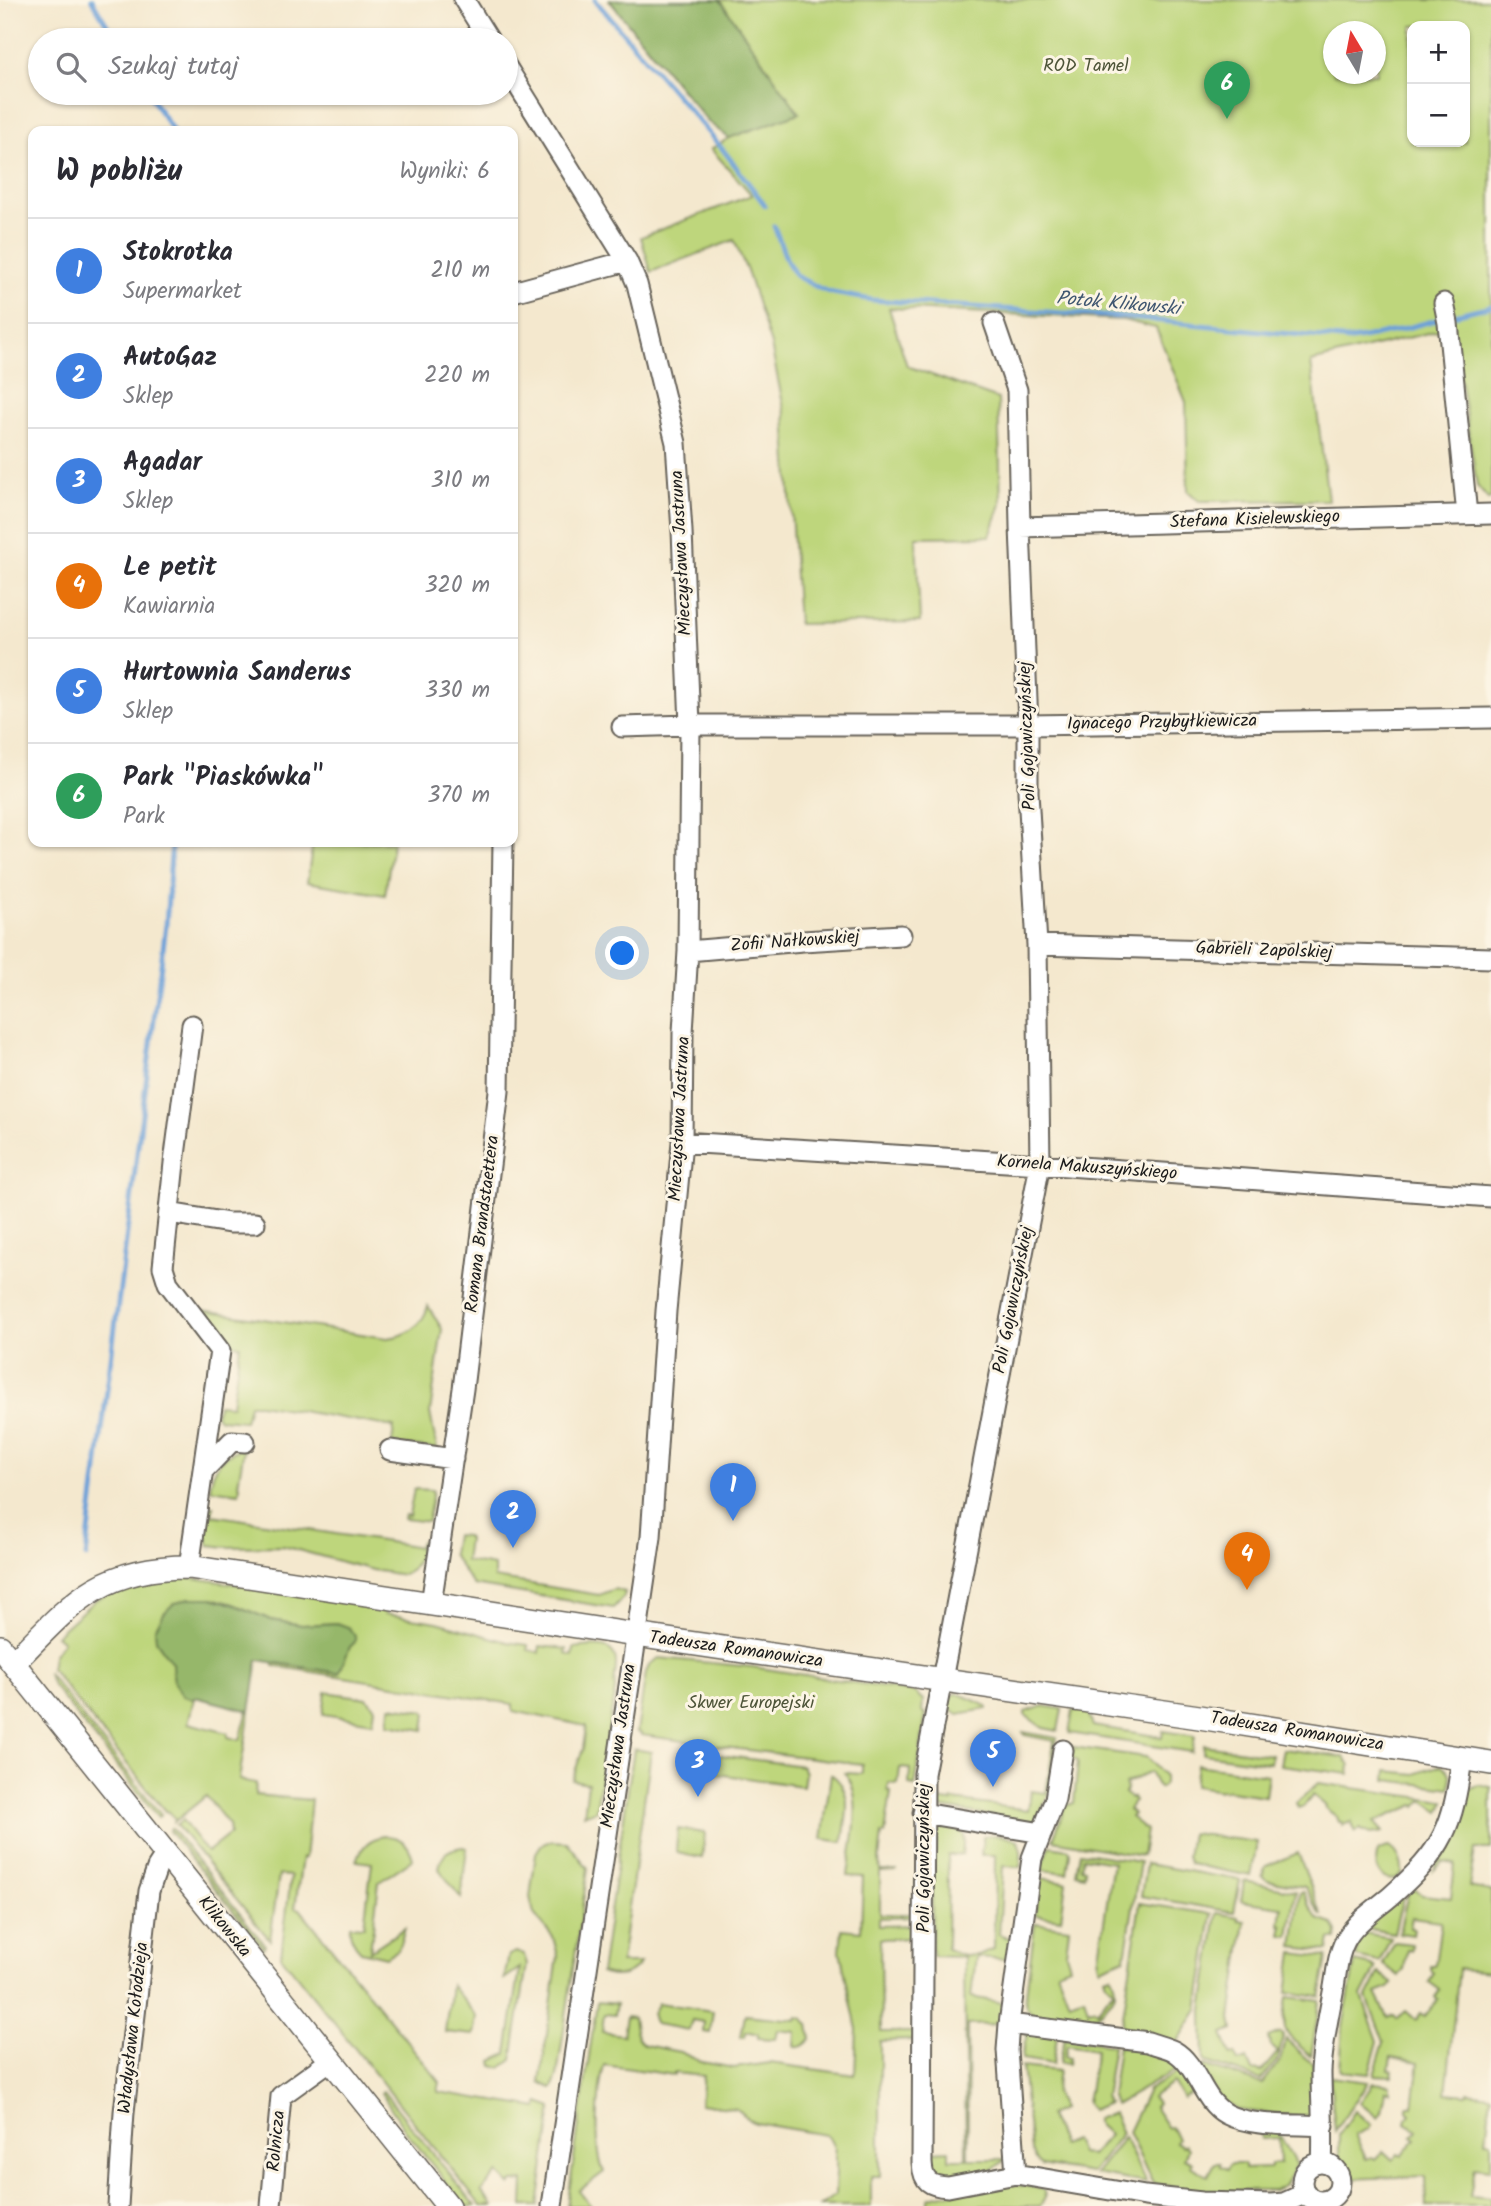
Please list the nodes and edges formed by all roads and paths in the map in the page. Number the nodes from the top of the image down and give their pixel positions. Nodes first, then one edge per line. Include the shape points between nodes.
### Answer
1 (464, 0) edge
2 (482, 28) edge
3 (518, 85) edge
4 (627, 261) junction
5 (518, 291) edge
6 (1446, 311) dead end
7 (994, 323) dead end
8 (1467, 514) junction
9 (1491, 514) edge
10 (1020, 527) junction
11 (1491, 718) edge
12 (1028, 724) junction
13 (690, 725) junction
14 (622, 727) dead end
15 (503, 847) edge
16 (901, 935) dead end
17 (1037, 945) junction
18 (688, 951) junction
19 (1491, 958) edge
20 (192, 1024) dead end
21 (682, 1142) junction
22 (1040, 1164) junction
23 (1491, 1197) edge
24 (169, 1213) junction
25 (255, 1223) dead end
26 (209, 1432) junction
27 (389, 1456) dead end
28 (452, 1465) junction
29 (203, 1471) junction
30 (189, 1567) junction
31 (431, 1604) junction
32 (636, 1635) junction
33 (6, 1655) edge
34 (942, 1680) junction
35 (1063, 1750) dead end
36 (1462, 1758) junction
37 (1491, 1763) edge
38 (923, 1814) junction
39 (1042, 1833) junction
40 (166, 1854) junction
41 (1009, 2024) junction
42 (331, 2060) junction
43 (1324, 2126) junction
44 (1322, 2163) junction
45 (1016, 2174) junction
46 (1306, 2193) junction
47 (1325, 2203) edge
48 (118, 2206) edge
49 (271, 2206) edge
50 (448, 2206) edge
51 (552, 2206) edge

1 - 2 street
3 - 4 street, Mieczysława Jastruna
4 - 5 street
4 - 13 street, Mieczysława Jastruna via 637,284 676,443
6 - 8 street
7 - 10 street, Poli Gojawiczyńskiej via 1017,390
8 - 9 street, Stefana Kisielewskiego
8 - 10 street, Stefana Kisielewskiego
10 - 12 street, Poli Gojawiczyńskiej
11 - 12 street, Ignacego Przybyłkiewicza
12 - 13 street, Ignacego Przybyłkiewicza
12 - 17 street, Poli Gojawiczyńskiej
13 - 14 street, Ignacego Przybyłkiewicza
13 - 18 street, Mieczysława Jastruna
15 - 28 street, Romana Brandstaettera via 499,1091
16 - 18 street, Zofii Nałkowskiej
17 - 19 street, Gabrieli Zapolskiej
17 - 22 street, Poli Gojawiczyńskiej
18 - 21 street, Mieczysława Jastruna
20 - 24 street
21 - 22 street, Kornela Makuszyńskiego
21 - 32 street, Mieczysława Jastruna via 651,1537
22 - 23 street, Kornela Makuszyńskiego
22 - 34 street, Poli Gojawiczyńskiej
24 - 25 street
24 - 26 street via 163,1267 168,1283 220,1352
26 - 29 street
26 - 29 street via 218,1427 246,1436 232,1441
27 - 28 street
28 - 31 street, Romana Brandstaettera
29 - 30 street
30 - 31 street, Tadeusza Romanowicza
30 - 33 street, Tadeusza Romanowicza via 149,1569 91,1590
31 - 32 street, Tadeusza Romanowicza
32 - 34 street, Tadeusza Romanowicza
32 - 51 street, Mieczysława Jastruna
33 - 40 street, Klikowska
34 - 36 street, Tadeusza Romanowicza
34 - 38 street, Poli Gojawiczyńskiej via 924,1774
35 - 39 street via 1055,1799
36 - 37 street, Tadeusza Romanowicza
36 - 43 street via 1452,1815 1434,1853 1354,1928 1342,1948 1322,2068
38 - 39 street
38 - 45 street, Poli Gojawiczyńskiej via 922,2172 929,2184 948,2187
39 - 41 street via 1032,1858
40 - 42 street, Klikowska
40 - 48 street, Władysława Kołodzieja via 149,1891
41 - 43 street via 1164,2047 1182,2057 1226,2114 1255,2122
41 - 45 street
42 - 49 street, Rolnicza via 281,2096
42 - 50 street, Klikowska
43 - 44 street
44 - 46 street via 1311,2166 1303,2176
44 - 47 street via 1334,2168 1340,2178 1335,2195
45 - 46 street via 1202,2203 1284,2203
46 - 47 street

